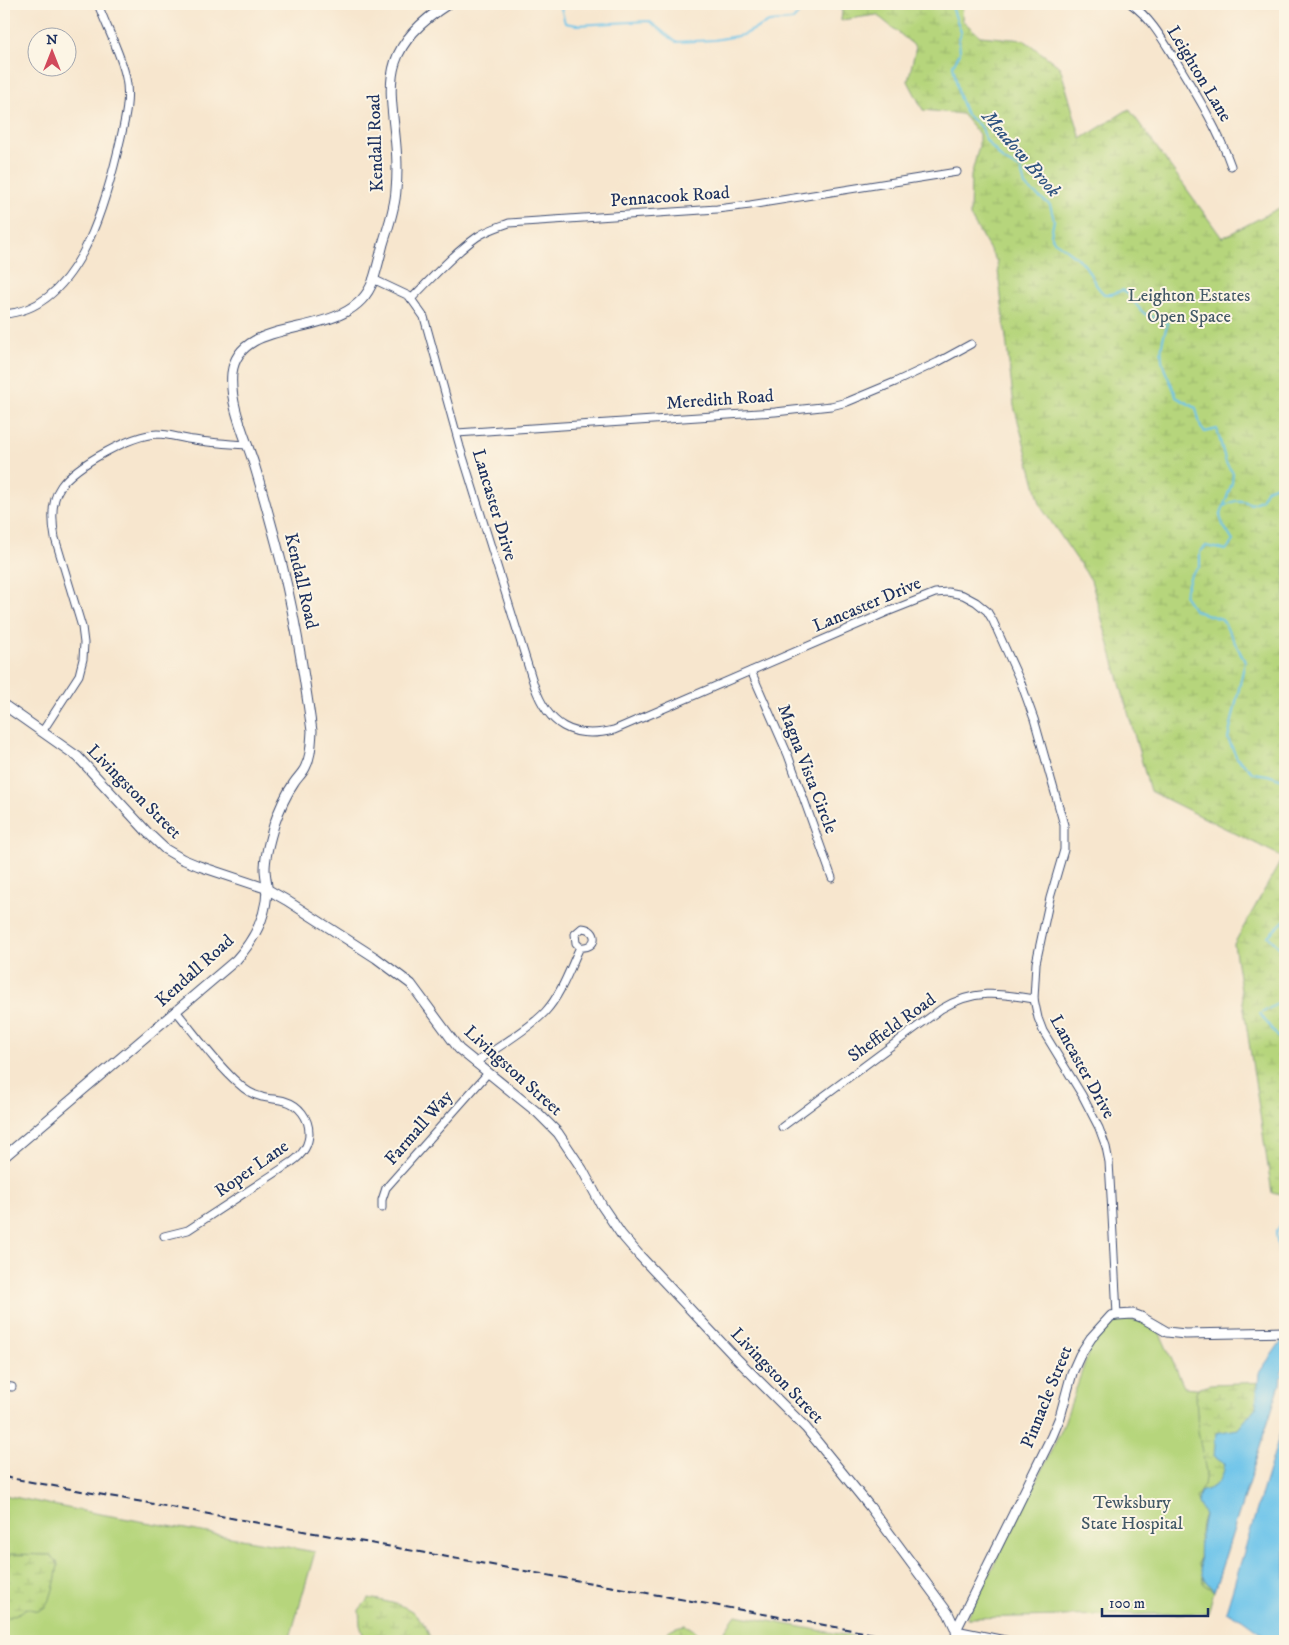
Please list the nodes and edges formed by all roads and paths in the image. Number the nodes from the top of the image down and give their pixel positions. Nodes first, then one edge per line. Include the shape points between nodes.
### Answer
1 (98, 4) edge
2 (446, 4) edge
3 (1131, 4) edge
4 (1230, 166) dead end
5 (957, 172) dead end
6 (374, 280) junction
7 (411, 299) junction
8 (4, 314) edge
9 (971, 344) dead end
10 (457, 433) junction
11 (248, 445) junction
12 (751, 671) junction
13 (4, 704) edge
14 (42, 732) junction
15 (832, 878) dead end
16 (267, 889) junction
17 (580, 947) dead end
18 (1034, 999) junction
19 (176, 1011) junction
20 (476, 1063) junction
21 (488, 1073) junction
22 (782, 1127) dead end
23 (4, 1158) edge
24 (382, 1208) dead end
25 (164, 1236) dead end
26 (1116, 1315) junction
27 (1285, 1332) edge
28 (4, 1386) edge
29 (12, 1387) dead end
30 (956, 1630) junction
31 (957, 1641) edge
32 (1010, 1641) edge

1 - 8 street via 122,66 127,94 125,116 104,202 82,254 59,287 46,299 18,312
2 - 6 street, Kendall Road via 414,30 400,48 393,66 391,108 396,190
3 - 4 street, Leighton Lane via 1160,36 1206,110
5 - 7 street, Pennacook Road via 717,209 509,223 477,236
6 - 7 street, Lancaster Drive via 397,289
6 - 11 street, Kendall Road via 365,297 349,311 265,336 242,350 235,361 232,391
7 - 10 street, Lancaster Drive via 424,317
9 - 10 street, Meredith Road via 895,382 831,406
10 - 12 street, Lancaster Drive via 538,698 554,719 576,733 614,730
11 - 14 street via 157,434 142,436 99,456 61,486 53,524 82,627 83,659 79,675
11 - 16 street, Kendall Road via 294,617 312,731 304,771 283,801 268,846 265,867
12 - 15 street, Magna Vista Circle via 788,756
12 - 18 street, Lancaster Drive via 934,593 963,595 987,611 1034,719 1064,825 1064,850 1036,962
13 - 14 street, Livingston Street
14 - 16 street, Livingston Street via 78,757 165,849 199,866
16 - 19 street, Kendall Road via 257,931 248,947
16 - 20 street, Livingston Street via 404,978 460,1049
17 - 20 street via 546,1011
18 - 22 street, Sheffield Road via 993,994 953,1002
18 - 26 street, Lancaster Drive via 1043,1031 1100,1128 1106,1147
19 - 23 street, Kendall Road
19 - 25 street, Roper Lane via 246,1090 263,1098 290,1103 300,1111 307,1122 309,1135 298,1158 188,1230
20 - 21 street, Livingston Street
21 - 24 street, Farmall Way via 386,1188
21 - 30 street, Livingston Street via 558,1133 621,1234 806,1428 870,1507 948,1613
26 - 27 street via 1133,1314 1170,1333
26 - 30 street, Pinnacle Street via 1104,1322 1080,1355 1052,1436
28 - 29 street
30 - 31 street, Livingston Street
30 - 32 street

